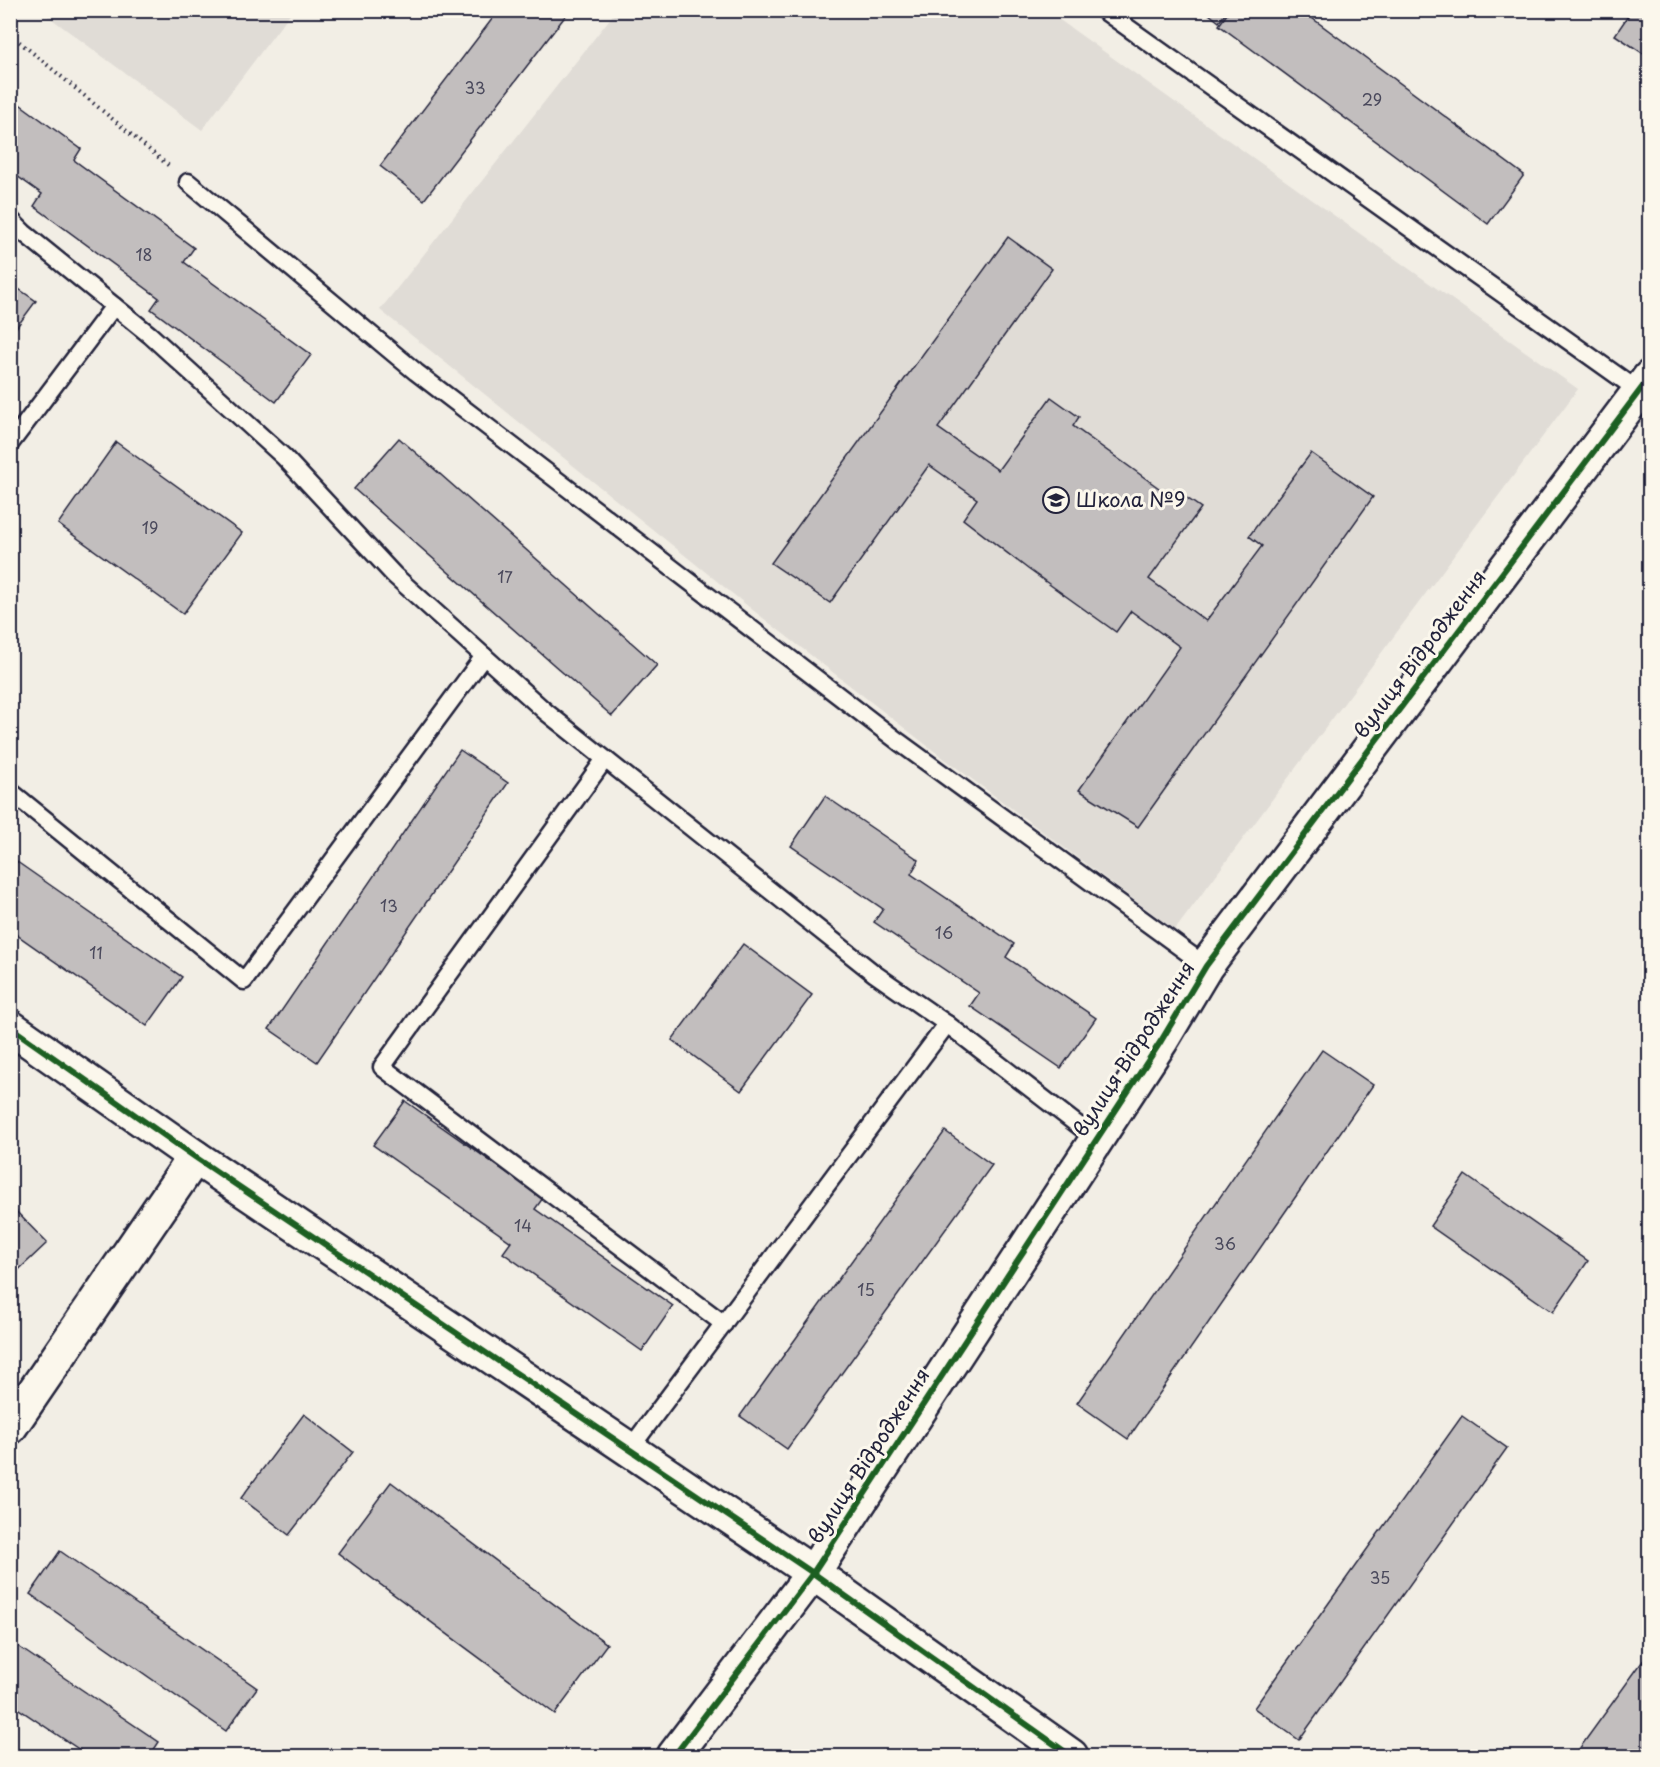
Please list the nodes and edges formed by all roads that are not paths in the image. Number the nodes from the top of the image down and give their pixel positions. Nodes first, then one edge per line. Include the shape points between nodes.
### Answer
1 (1103, 10) edge
2 (188, 182) road end
3 (10, 219) edge
4 (114, 306) junction
5 (1644, 384) edge
6 (10, 444) edge
7 (484, 656) junction
8 (604, 759) junction
9 (10, 791) edge
10 (1206, 966) junction
11 (947, 1024) junction
12 (10, 1027) edge
13 (1096, 1139) junction
14 (195, 1157) junction
15 (724, 1324) junction
16 (10, 1427) edge
17 (630, 1450) junction
18 (813, 1573) junction
19 (674, 1756) edge
20 (1071, 1756) edge

1 - 5 lane
2 - 10 lane via 425,379 899,742
3 - 4 lane
4 - 6 lane
4 - 7 lane via 284,457 394,575
5 - 10 street, вулиця Відродження
7 - 8 lane
7 - 9 lane via 244,981
8 - 11 lane via 875,974
8 - 15 lane via 382,1067
10 - 13 street, вулиця Відродження
11 - 13 lane
11 - 15 lane
12 - 14 street
13 - 18 street, вулиця Відродження
14 - 16 street
14 - 17 street
15 - 17 lane
17 - 18 street
18 - 19 street, вулиця Відродження
18 - 20 street

